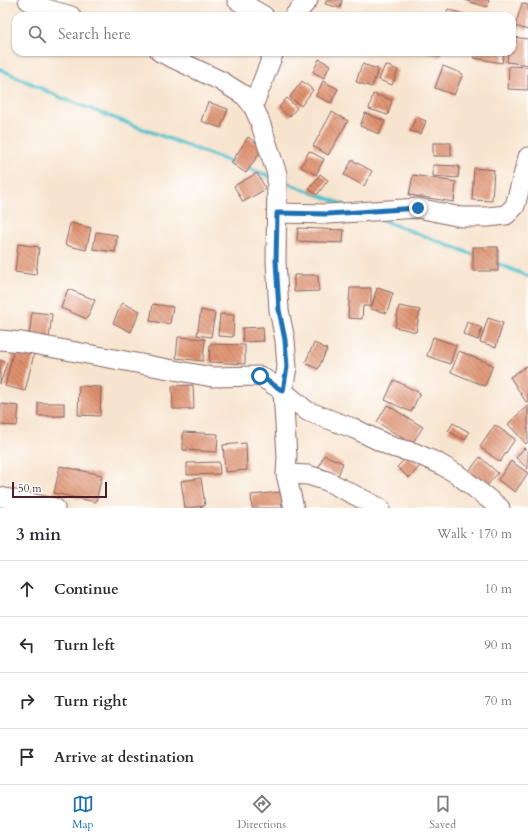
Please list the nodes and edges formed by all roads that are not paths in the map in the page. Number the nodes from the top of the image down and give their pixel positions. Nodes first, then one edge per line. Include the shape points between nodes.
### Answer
1 (28, 0) edge
2 (237, 0) edge
3 (308, 0) edge
4 (57, 12) edge
5 (257, 12) edge
6 (298, 12) edge
7 (168, 56) edge
8 (272, 56) edge
9 (253, 106) junction
10 (528, 157) edge
11 (277, 213) junction
12 (0, 340) edge
13 (283, 391) junction
14 (286, 474) junction
15 (0, 496) edge
16 (55, 508) edge
17 (294, 508) edge
18 (380, 508) edge
19 (500, 508) edge

1 - 4 street
2 - 5 street
3 - 6 street
7 - 9 street via 221,81 245,96
8 - 9 street
9 - 11 street via 277,174
10 - 11 street via 515,206 506,215 461,217 418,208 328,214
11 - 13 street via 279,310 287,367
12 - 13 street via 212,378 260,376
13 - 14 street
13 - 19 street via 307,411 355,429 392,447 438,463 457,474
14 - 17 street
14 - 18 street via 308,475 327,481
15 - 16 street

